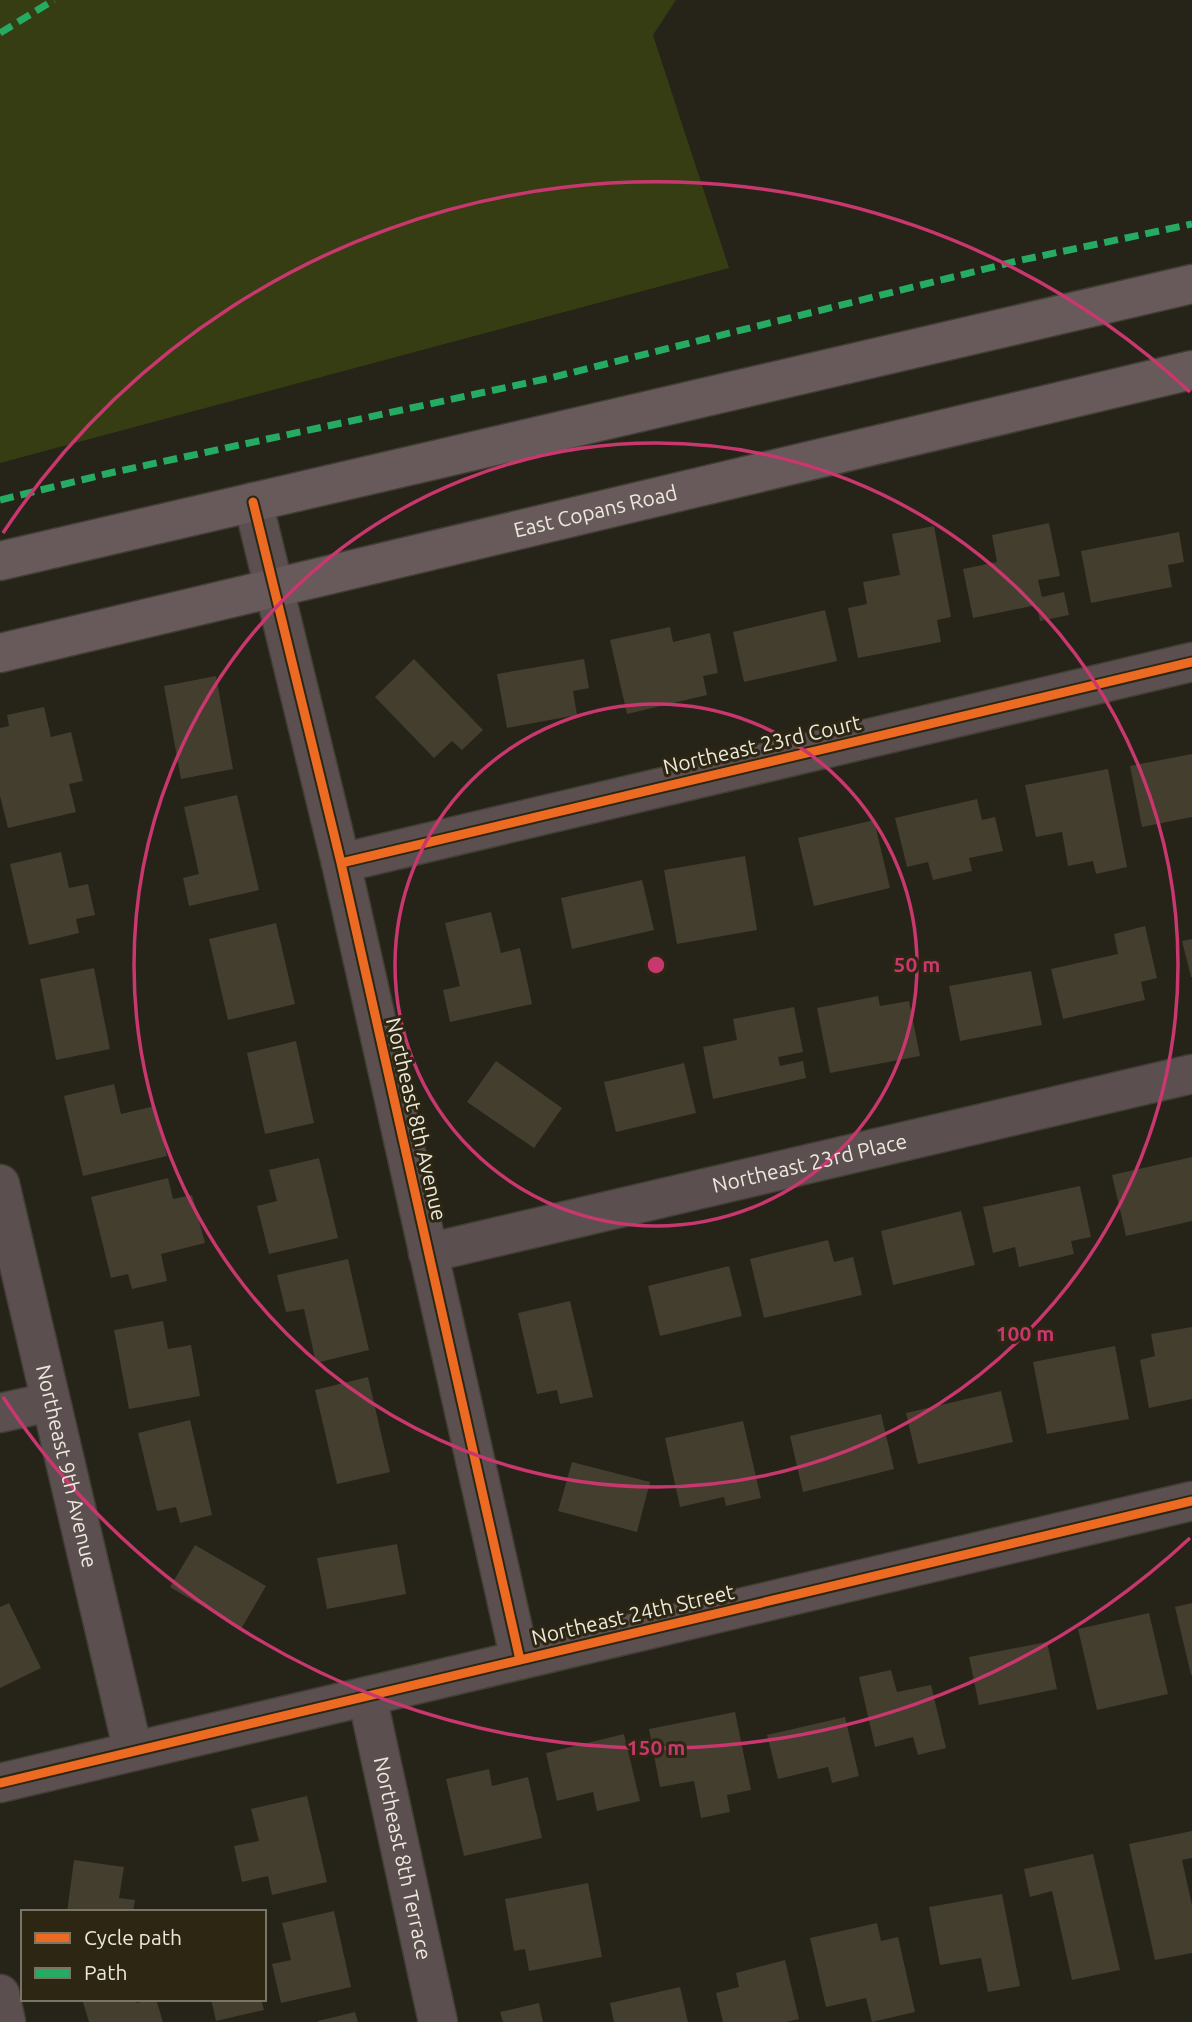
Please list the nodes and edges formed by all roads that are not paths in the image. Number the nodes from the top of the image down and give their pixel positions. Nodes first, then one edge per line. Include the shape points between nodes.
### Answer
1 (1192, 284) edge
2 (1192, 370) edge
3 (253, 502) junction
4 (0, 561) edge
5 (274, 586) junction
6 (0, 653) edge
7 (1192, 662) edge
8 (341, 863) junction
9 (1192, 1074) edge
10 (0, 1184) edge
11 (428, 1253) junction
12 (50, 1402) junction
13 (0, 1413) edge
14 (1192, 1501) edge
15 (520, 1660) junction
16 (368, 1696) junction
17 (133, 1751) junction
18 (0, 1783) edge
19 (0, 1994) edge
20 (6, 2022) edge
21 (438, 2022) edge

1 - 3 main road
2 - 5 main road, East Copans Road
3 - 4 main road
3 - 5 street, Northeast 8th Avenue
5 - 6 main road, East Copans Road
5 - 8 street, Northeast 8th Avenue
7 - 8 street, Northeast 23rd Court
8 - 11 street, Northeast 8th Avenue
9 - 11 street, Northeast 23rd Place
10 - 12 street, Northeast 9th Avenue
11 - 15 street, Northeast 8th Avenue
12 - 13 street
12 - 17 street, Northeast 9th Avenue
14 - 15 street, Northeast 24th Street
15 - 16 street, Northeast 24th Street
16 - 17 street, Northeast 24th Street
16 - 21 street, Northeast 8th Terrace
17 - 18 street, Northeast 24th Street
19 - 20 street

